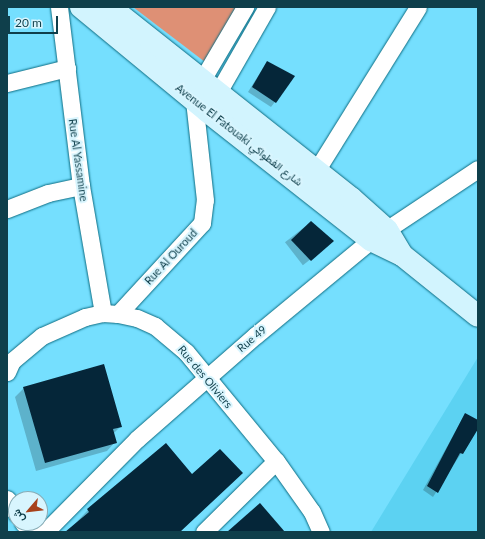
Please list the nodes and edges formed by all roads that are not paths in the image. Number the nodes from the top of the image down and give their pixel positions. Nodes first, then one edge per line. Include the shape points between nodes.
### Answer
1 (59, 7) edge
2 (81, 7) edge
3 (110, 7) edge
4 (245, 7) edge
5 (267, 7) edge
6 (418, 7) edge
7 (67, 68) junction
8 (7, 83) edge
9 (210, 86) junction
10 (199, 111) junction
11 (478, 169) edge
12 (316, 171) junction
13 (81, 186) junction
14 (7, 209) edge
15 (379, 235) junction
16 (111, 313) junction
17 (478, 316) edge
18 (9, 363) edge
19 (207, 377) junction
20 (276, 461) junction
21 (45, 532) edge
22 (204, 532) edge
23 (321, 532) edge

1 - 7 street, Rue Al Yassamine
2 - 10 main road, Avenue El Fatouaki شارع الفطواكي
3 - 9 main road, Avenue El Fatouaki شارع الفطواكي
4 - 9 street
5 - 9 street
6 - 12 street
7 - 8 street
7 - 13 street, Rue Al Yassamine
9 - 10 street
9 - 12 main road, Avenue El Fatouaki شارع الفطواكي
10 - 15 main road, Avenue El Fatouaki شارع الفطواكي
10 - 16 street, Rue Al Ouroud via 205,200 202,223
11 - 15 street, Rue 49
12 - 15 main road, Avenue El Fatouaki شارع الفطواكي
13 - 14 street via 48,192
13 - 16 street, Rue Al Yassamine
15 - 17 main road, Avenue El Fatouaki شارع الفطواكي
15 - 19 street, Rue 49
16 - 18 street, Rue des Oliviers via 64,324 42,336
16 - 19 street, Rue des Oliviers via 137,318 170,336
19 - 20 street, Rue des Oliviers
19 - 21 street, Rue 49 via 137,439
20 - 22 street
20 - 23 street, Rue des Oliviers via 312,512

